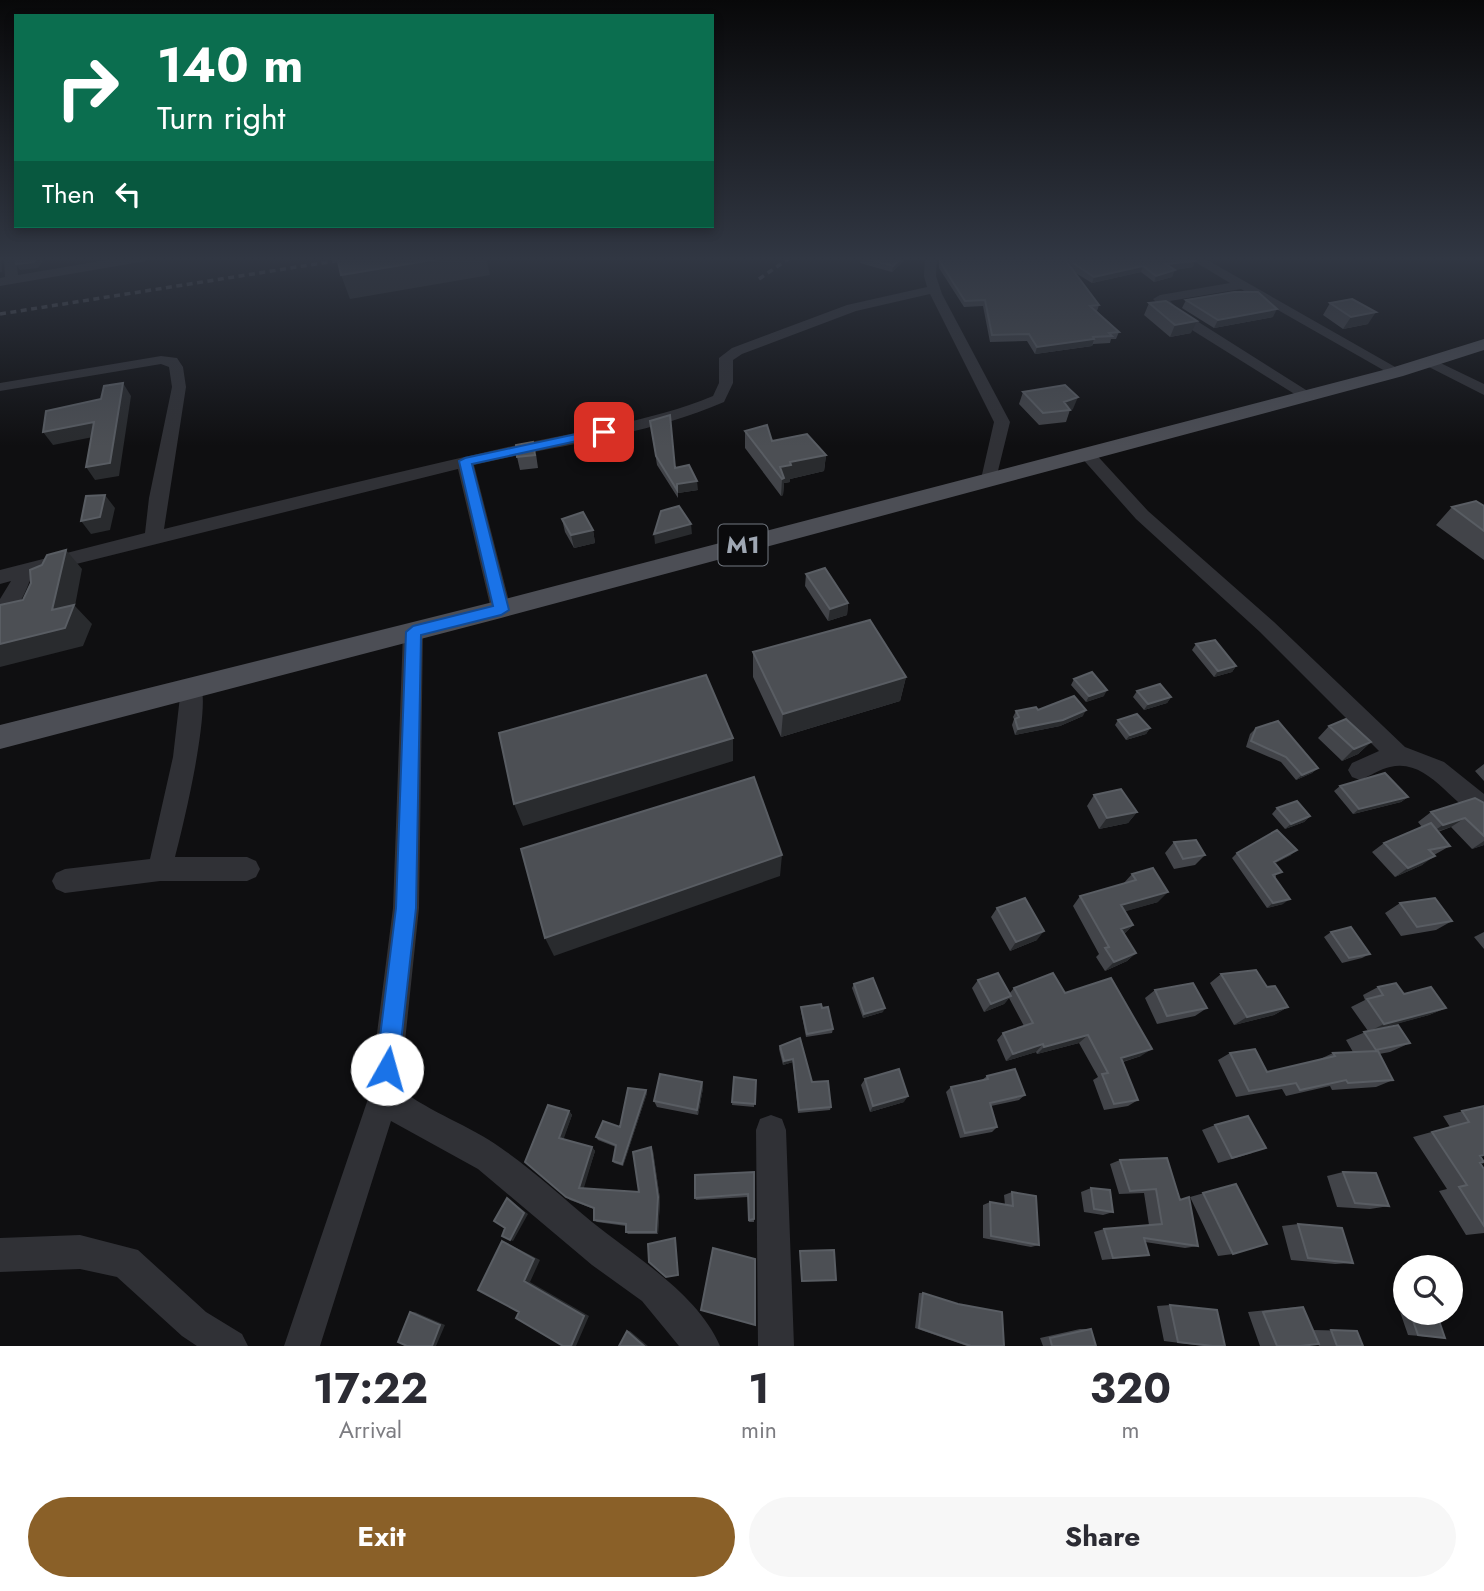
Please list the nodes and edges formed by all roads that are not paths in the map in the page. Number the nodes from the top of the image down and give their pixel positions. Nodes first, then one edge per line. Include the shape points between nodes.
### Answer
1 (820, 320) edge
2 (948, 320) edge
3 (1186, 320) edge
4 (1304, 320) edge
5 (1484, 344) edge
6 (1430, 362) junction
7 (1397, 372) junction
8 (0, 387) edge
9 (1484, 390) edge
10 (1306, 395) junction
11 (1086, 453) junction
12 (465, 461) junction
13 (989, 480) junction
14 (154, 537) junction
15 (25, 570) junction
16 (0, 577) edge
17 (501, 610) junction
18 (0, 612) edge
19 (413, 632) junction
20 (192, 688) junction
21 (2, 741) edge
22 (1399, 756) junction
23 (1360, 770) dead end
24 (1484, 809) edge
25 (160, 869) junction
26 (247, 869) dead end
27 (65, 881) dead end
28 (384, 1096) junction
29 (771, 1130) dead end
30 (0, 1255) edge
31 (230, 1346) edge
32 (302, 1346) edge
33 (702, 1346) edge
34 (776, 1346) edge

1 - 12 street via 726,358 726,383 719,399 693,411
2 - 13 street via 1002,422
3 - 10 street
4 - 7 street
5 - 6 main road, M1
6 - 7 main road, M1
6 - 9 street
7 - 10 main road, M1
8 - 14 street via 131,363 172,361 179,387
10 - 11 main road, M1
11 - 13 main road, M1
11 - 22 street via 1142,515
12 - 14 street
12 - 17 street
13 - 17 main road, M1
14 - 15 street
15 - 16 street
15 - 18 street via 14,596
17 - 19 main road, M1
19 - 20 main road, M1
19 - 28 street via 406,908
20 - 21 main road, M1
20 - 25 street via 189,741
22 - 23 street
22 - 24 street via 1434,768
25 - 26 street
25 - 27 street
28 - 32 street
28 - 33 street via 407,1114 489,1158 654,1289
29 - 34 street
30 - 31 street via 80,1252 126,1262 194,1324

